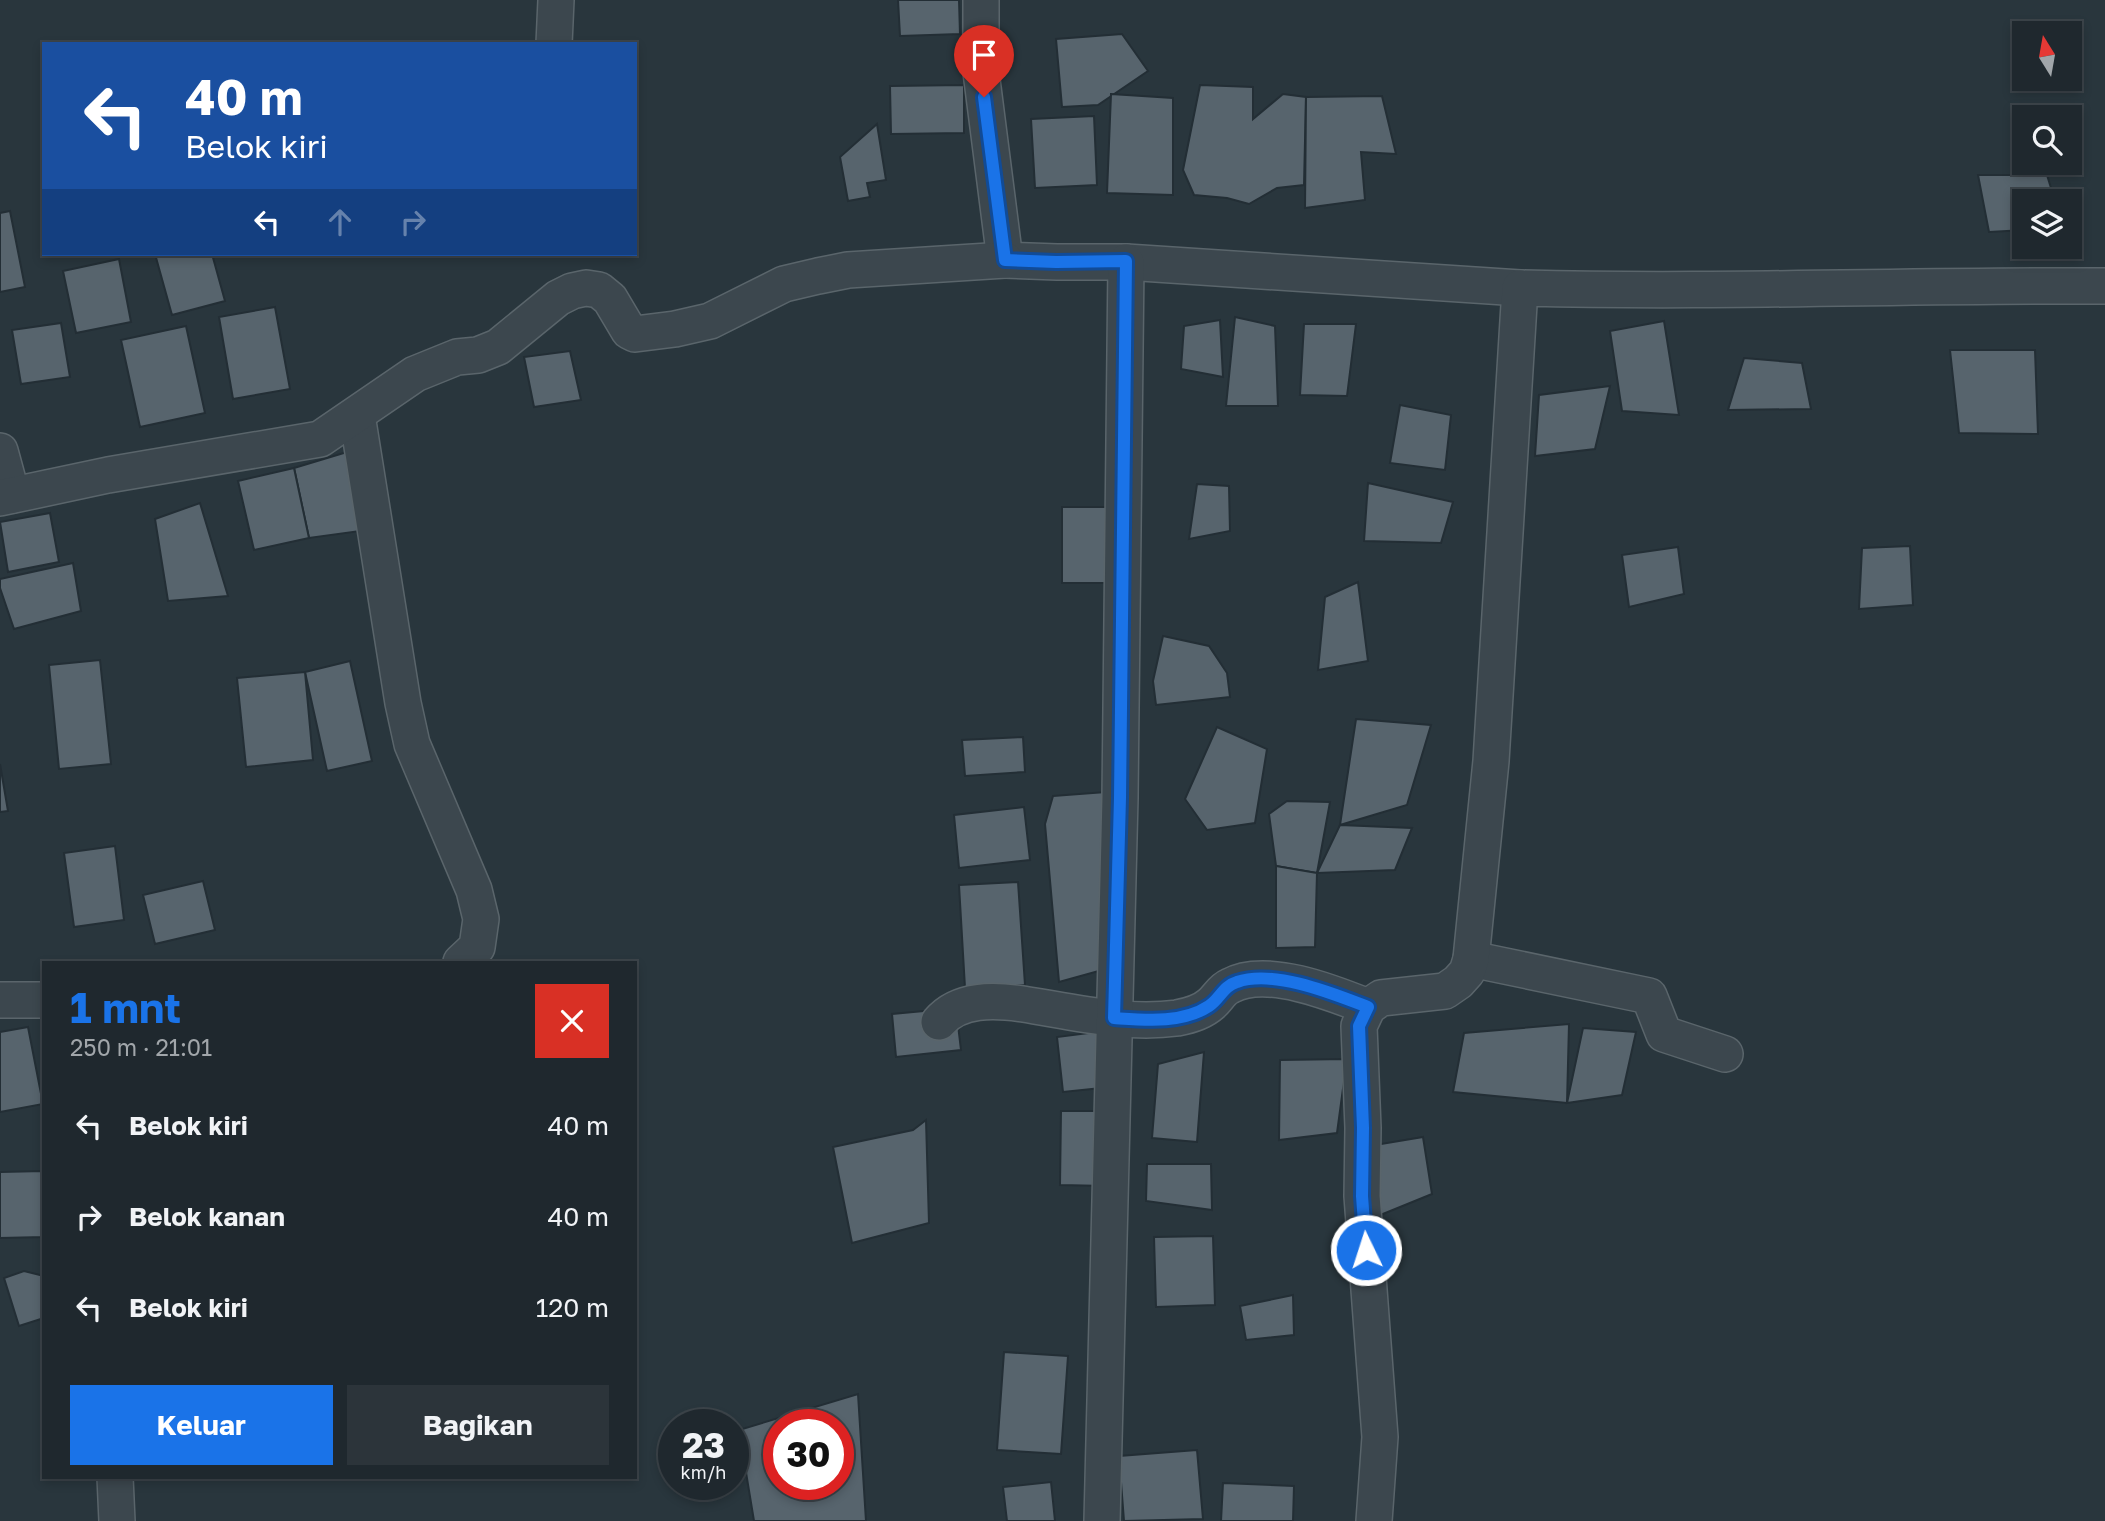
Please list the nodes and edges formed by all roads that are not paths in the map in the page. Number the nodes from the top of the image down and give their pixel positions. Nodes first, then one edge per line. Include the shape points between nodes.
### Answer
1 (556, 0) edge
2 (981, 0) edge
3 (554, 42) edge
4 (1005, 260) junction
5 (1126, 261) junction
6 (2105, 286) edge
7 (1520, 288) junction
8 (363, 411) junction
9 (0, 451) edge
10 (6, 496) edge
11 (1471, 959) junction
12 (462, 961) edge
13 (0, 1000) edge
14 (42, 1000) edge
15 (1368, 1007) junction
16 (1114, 1018) junction
17 (939, 1022) dead end
18 (1725, 1054) dead end
19 (115, 1479) edge
20 (117, 1521) edge
21 (1102, 1521) edge
22 (1374, 1521) edge

1 - 3 street
2 - 4 street via 981,72
4 - 5 street
4 - 8 street via 838,272 784,284 710,321 635,334 599,290 572,291 498,347 415,374
5 - 7 street
5 - 16 street
6 - 7 street
7 - 11 street via 1491,761
8 - 10 street via 320,439
8 - 12 street via 412,744 474,890 481,919 477,947
9 - 10 street
11 - 15 street via 1467,972 1445,991 1381,998
11 - 18 street via 1649,996 1664,1034
13 - 14 street
15 - 16 street via 1327,991 1256,979 1237,982 1212,1004 1180,1017
15 - 22 street via 1359,1026 1362,1196 1380,1437
16 - 17 street via 1003,1001 970,1003 948,1012
16 - 21 street
19 - 20 street

